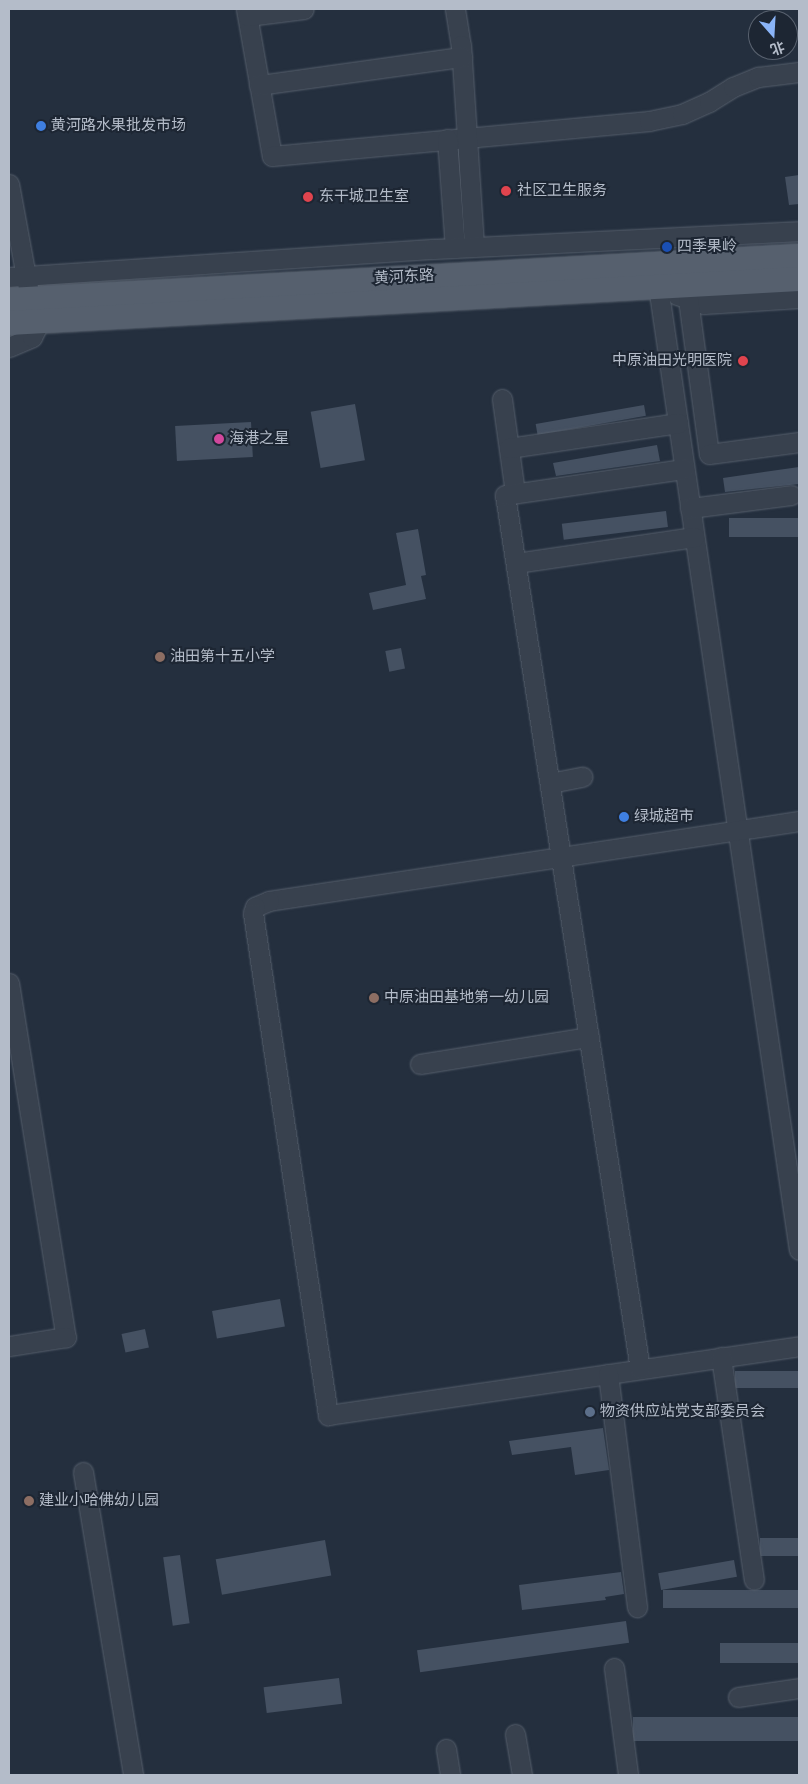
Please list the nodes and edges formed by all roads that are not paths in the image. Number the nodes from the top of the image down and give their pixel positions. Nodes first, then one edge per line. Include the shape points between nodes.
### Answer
1 (304, 9) edge
2 (456, 9) edge
3 (247, 12) edge
4 (462, 57) junction
5 (799, 72) edge
6 (259, 85) junction
7 (467, 137) junction
8 (447, 139) junction
9 (9, 184) edge
10 (799, 231) edge
11 (464, 248) junction
12 (799, 256) edge
13 (17, 276) edge
14 (799, 279) edge
15 (658, 286) junction
16 (799, 298) edge
17 (20, 299) edge
18 (688, 299) junction
19 (40, 321) junction
20 (9, 323) edge
21 (9, 347) edge
22 (502, 399) dead end
23 (678, 423) junction
24 (799, 442) edge
25 (509, 448) junction
26 (684, 469) junction
27 (510, 494) junction
28 (791, 495) dead end
29 (690, 508) junction
30 (694, 537) junction
31 (516, 563) junction
32 (582, 778) dead end
33 (550, 783) junction
34 (799, 820) edge
35 (737, 830) junction
36 (561, 856) junction
37 (9, 983) edge
38 (589, 1037) junction
39 (420, 1064) dead end
40 (799, 1250) edge
41 (9, 1346) edge
42 (799, 1346) edge
43 (722, 1358) junction
44 (640, 1369) junction
45 (608, 1374) junction
46 (83, 1472) dead end
47 (754, 1580) dead end
48 (637, 1607) dead end
49 (614, 1668) dead end
50 (799, 1688) edge
51 (738, 1697) dead end
52 (515, 1734) dead end
53 (446, 1749) dead end
54 (133, 1775) edge
55 (450, 1775) edge
56 (522, 1775) edge
57 (628, 1775) edge

1 - 3 street
2 - 4 street
3 - 6 street
4 - 6 street
4 - 7 street
5 - 7 street via 758,77 682,114
6 - 8 street via 272,156
7 - 8 street
7 - 11 street
8 - 11 street
9 - 13 street
10 - 11 street
11 - 13 street
12 - 17 main road, 黄河东路
13 - 17 street
14 - 15 main road, 黄河东路
15 - 18 street
15 - 19 main road, 黄河东路
15 - 23 street
16 - 18 street via 704,304
18 - 24 street via 709,454
19 - 20 main road, 黄河东路
19 - 21 street via 32,337
22 - 25 street
23 - 25 street
23 - 26 street
25 - 27 street
26 - 27 street
26 - 29 street
27 - 31 street
28 - 29 street
29 - 30 street
30 - 31 street
30 - 35 street
31 - 33 street
32 - 33 street
33 - 36 street
34 - 35 street
35 - 36 street
35 - 40 street
36 - 38 street
36 - 45 street via 269,901 255,907 252,914 328,1414
37 - 41 street via 66,1338
38 - 39 street
38 - 44 street
42 - 43 street
43 - 44 street
43 - 47 street
44 - 45 street
45 - 48 street
46 - 54 street
49 - 57 street
50 - 51 street
52 - 56 street
53 - 55 street

